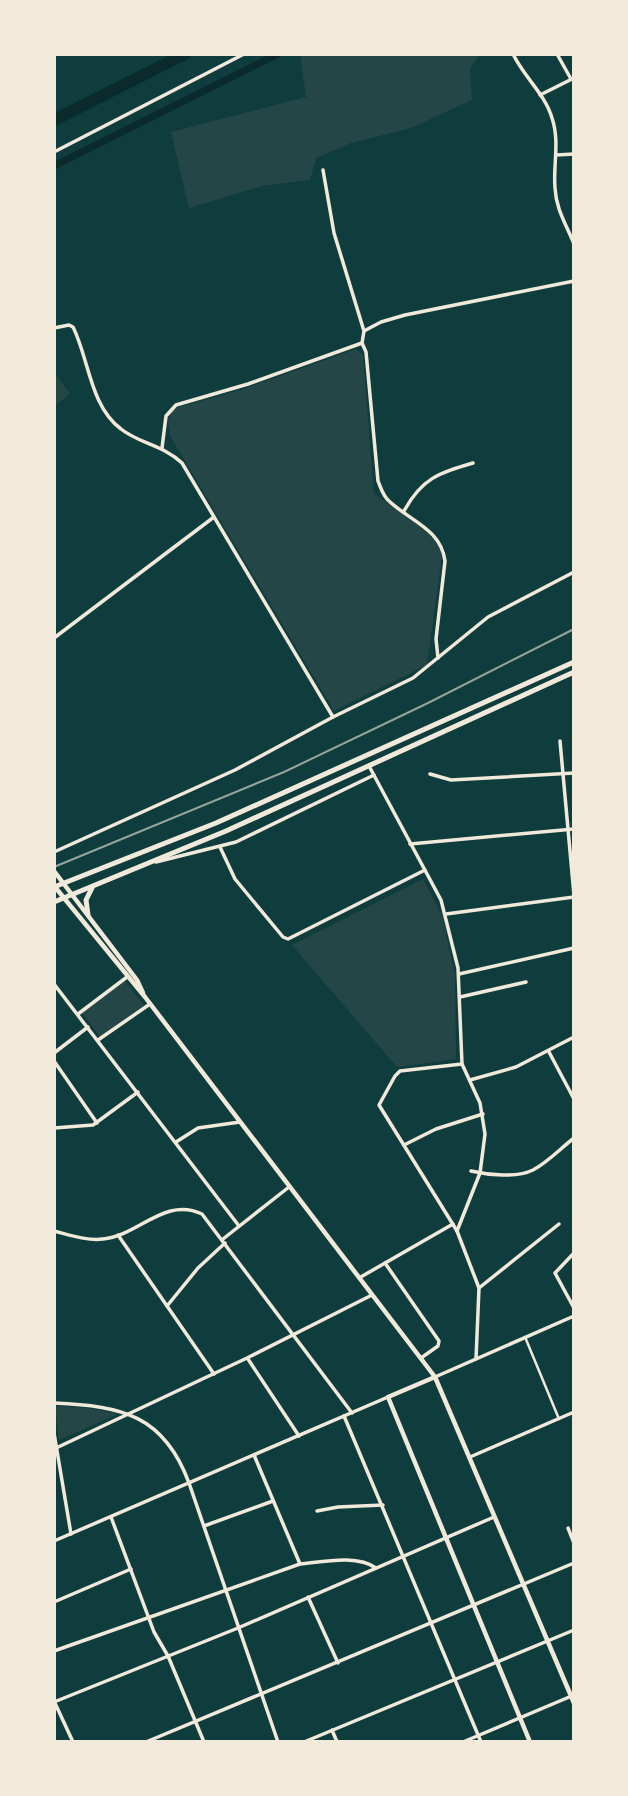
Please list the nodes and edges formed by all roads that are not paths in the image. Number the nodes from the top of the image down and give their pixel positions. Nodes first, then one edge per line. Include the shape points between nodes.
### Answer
1 (244, 54) edge
2 (513, 54) edge
3 (557, 54) edge
4 (572, 78) edge
5 (540, 95) junction
6 (54, 152) edge
7 (574, 154) edge
8 (556, 155) junction
9 (323, 170) dead end
10 (572, 234) edge
11 (574, 243) edge
12 (574, 281) edge
13 (54, 328) edge
14 (364, 331) junction
15 (362, 343) junction
16 (162, 448) junction
17 (473, 463) dead end
18 (404, 511) junction
19 (214, 517) junction
20 (574, 572) edge
21 (54, 638) edge
22 (438, 658) junction
23 (574, 662) edge
24 (574, 672) edge
25 (333, 717) junction
26 (560, 741) dead end
27 (369, 766) junction
28 (563, 773) junction
29 (574, 773) edge
30 (430, 774) dead end
31 (373, 775) junction
32 (574, 829) edge
33 (567, 830) junction
34 (410, 844) junction
35 (220, 848) junction
36 (54, 852) edge
37 (146, 864) junction
38 (425, 870) junction
39 (54, 871) edge
40 (63, 883) junction
41 (54, 886) edge
42 (93, 887) junction
43 (72, 895) junction
44 (574, 896) edge
45 (64, 898) junction
46 (54, 902) edge
47 (88, 915) junction
48 (446, 915) junction
49 (574, 948) edge
50 (458, 974) junction
51 (127, 977) junction
52 (526, 982) dead end
53 (54, 984) edge
54 (145, 997) junction
55 (459, 998) junction
56 (150, 1004) junction
57 (78, 1014) junction
58 (88, 1027) junction
59 (574, 1037) edge
60 (98, 1040) junction
61 (548, 1051) junction
62 (54, 1053) edge
63 (54, 1061) edge
64 (462, 1064) junction
65 (470, 1080) junction
66 (138, 1092) junction
67 (574, 1099) edge
68 (483, 1114) junction
69 (240, 1122) junction
70 (97, 1123) junction
71 (54, 1128) edge
72 (574, 1138) edge
73 (176, 1142) junction
74 (404, 1145) junction
75 (471, 1171) dead end
76 (480, 1174) junction
77 (289, 1186) junction
78 (453, 1224) junction
79 (559, 1224) dead end
80 (239, 1226) junction
81 (54, 1231) edge
82 (457, 1231) junction
83 (118, 1235) junction
84 (224, 1241) junction
85 (574, 1253) edge
86 (385, 1263) junction
87 (359, 1278) junction
88 (479, 1289) junction
89 (372, 1294) junction
90 (167, 1306) junction
91 (574, 1308) edge
92 (574, 1316) edge
93 (293, 1335) junction
94 (525, 1338) junction
95 (247, 1358) junction
96 (421, 1358) junction
97 (476, 1359) junction
98 (214, 1374) junction
99 (435, 1377) junction
100 (388, 1397) junction
101 (54, 1403) edge
102 (574, 1412) edge
103 (352, 1413) junction
104 (125, 1415) junction
105 (344, 1416) junction
106 (559, 1419) junction
107 (54, 1433) edge
108 (299, 1436) junction
109 (55, 1448) edge
110 (254, 1455) junction
111 (469, 1457) junction
112 (189, 1483) junction
113 (273, 1501) junction
114 (383, 1505) junction
115 (317, 1511) dead end
116 (494, 1516) junction
117 (111, 1517) junction
118 (204, 1526) junction
119 (568, 1528) dead end
120 (71, 1534) junction
121 (446, 1538) junction
122 (54, 1541) edge
123 (574, 1543) edge
124 (404, 1555) junction
125 (574, 1563) edge
126 (300, 1564) junction
127 (376, 1568) junction
128 (131, 1569) junction
129 (523, 1584) junction
130 (226, 1591) junction
131 (308, 1597) junction
132 (54, 1602) edge
133 (474, 1605) junction
134 (149, 1618) junction
135 (432, 1623) junction
136 (238, 1628) junction
137 (574, 1630) edge
138 (547, 1640) junction
139 (54, 1651) edge
140 (167, 1656) junction
141 (497, 1662) junction
142 (338, 1663) junction
143 (455, 1679) junction
144 (262, 1695) junction
145 (573, 1698) edge
146 (54, 1702) edge
147 (520, 1718) junction
148 (195, 1721) junction
149 (332, 1730) junction
150 (478, 1735) junction
151 (73, 1742) edge
152 (146, 1742) edge
153 (204, 1742) edge
154 (278, 1742) edge
155 (304, 1742) edge
156 (337, 1742) edge
157 (463, 1742) edge
158 (481, 1742) edge
159 (530, 1742) edge

1 - 6 street
2 - 5 street
3 - 4 street
4 - 5 street
5 - 8 street via 553,119
7 - 8 street
8 - 10 street via 559,212
9 - 14 street via 334,233
10 - 11 street
12 - 14 street via 405,315
13 - 16 street via 73,327 100,403 113,422 130,435
14 - 15 street
15 - 16 street via 173,407 166,416
15 - 18 street via 378,481 387,500
16 - 19 street via 182,463
17 - 18 street via 431,478
18 - 22 street via 436,537 444,552
19 - 21 street
19 - 25 street
20 - 22 street via 488,617
22 - 25 street via 413,678
23 - 40 main road via 216,823
24 - 27 main road
25 - 36 street via 235,770
26 - 28 street
27 - 31 street
27 - 37 main road
28 - 29 street
28 - 30 street via 451,780
28 - 33 street
31 - 34 street
31 - 35 street
32 - 33 street
33 - 34 street
33 - 44 street
34 - 38 street
35 - 37 street
35 - 38 street via 235,879 288,939
37 - 42 main road
38 - 48 street
39 - 40 main road
40 - 41 main road
40 - 43 main road
41 - 45 main road
42 - 43 main road
42 - 47 main road via 86,900
43 - 45 main road
43 - 47 main road
44 - 48 street
45 - 46 main road
45 - 51 main road
47 - 54 main road
48 - 50 street
49 - 50 street
50 - 55 street
51 - 54 main road
51 - 57 street
52 - 55 street
53 - 57 street
54 - 56 main road
55 - 64 street
56 - 60 street
56 - 69 main road
57 - 58 street
58 - 60 street
58 - 62 street
59 - 61 street
60 - 66 street
61 - 65 street via 516,1067
61 - 67 street
63 - 70 street
64 - 65 street
64 - 74 street via 400,1071 394,1076 379,1105
65 - 68 street
66 - 70 street
66 - 73 street
68 - 74 street
68 - 76 street
69 - 73 street via 198,1128
69 - 77 main road
70 - 71 street
72 - 76 street via 531,1171
73 - 80 street
74 - 78 street
75 - 76 street
76 - 82 street
77 - 80 street
77 - 87 main road
78 - 82 street
78 - 86 street
79 - 88 street
80 - 84 street
81 - 83 street via 95,1239
82 - 88 street
83 - 84 street via 184,1208 204,1216
83 - 90 street
84 - 90 street
84 - 93 street
85 - 91 street via 555,1273
86 - 87 street
86 - 96 street via 439,1342
87 - 89 main road
88 - 97 street
89 - 93 street
89 - 96 main road
90 - 98 street
92 - 94 street
93 - 95 street
93 - 103 street
94 - 97 street
94 - 106 street
95 - 98 street
95 - 108 street
96 - 99 main road
97 - 99 street
98 - 104 street
99 - 100 main road
99 - 111 main road
100 - 103 street
100 - 121 main road
101 - 104 street via 97,1406
102 - 106 street
103 - 105 street
104 - 109 street
104 - 112 street via 163,1436
105 - 108 street
105 - 114 street
106 - 111 street
107 - 109 street
108 - 110 street
109 - 120 street
110 - 112 street
110 - 113 street
111 - 116 main road
112 - 117 street
112 - 118 street
113 - 118 street
113 - 126 street
114 - 115 street
114 - 124 street
116 - 121 street
116 - 129 main road
117 - 120 street
117 - 128 street
118 - 130 street
119 - 123 street
120 - 122 street
121 - 124 street
121 - 133 main road
124 - 127 street
124 - 135 street
125 - 129 street
126 - 127 street via 341,1561
126 - 130 street
127 - 131 street
128 - 132 street
128 - 134 street
129 - 133 street
129 - 138 main road
130 - 134 street
130 - 136 street
131 - 136 street
131 - 142 street
133 - 135 street
133 - 141 main road
134 - 139 street
134 - 140 street
135 - 142 street
135 - 143 street
136 - 140 street
136 - 144 street
137 - 138 street
138 - 141 street
138 - 145 main road
140 - 146 street
140 - 148 street
141 - 143 street
141 - 147 main road
142 - 144 street
143 - 149 street
143 - 150 street
144 - 148 street
144 - 154 street
145 - 147 street
146 - 151 street
147 - 150 street
147 - 159 main road
148 - 152 street
148 - 153 street
149 - 155 street
149 - 156 street
150 - 157 street
150 - 158 street

